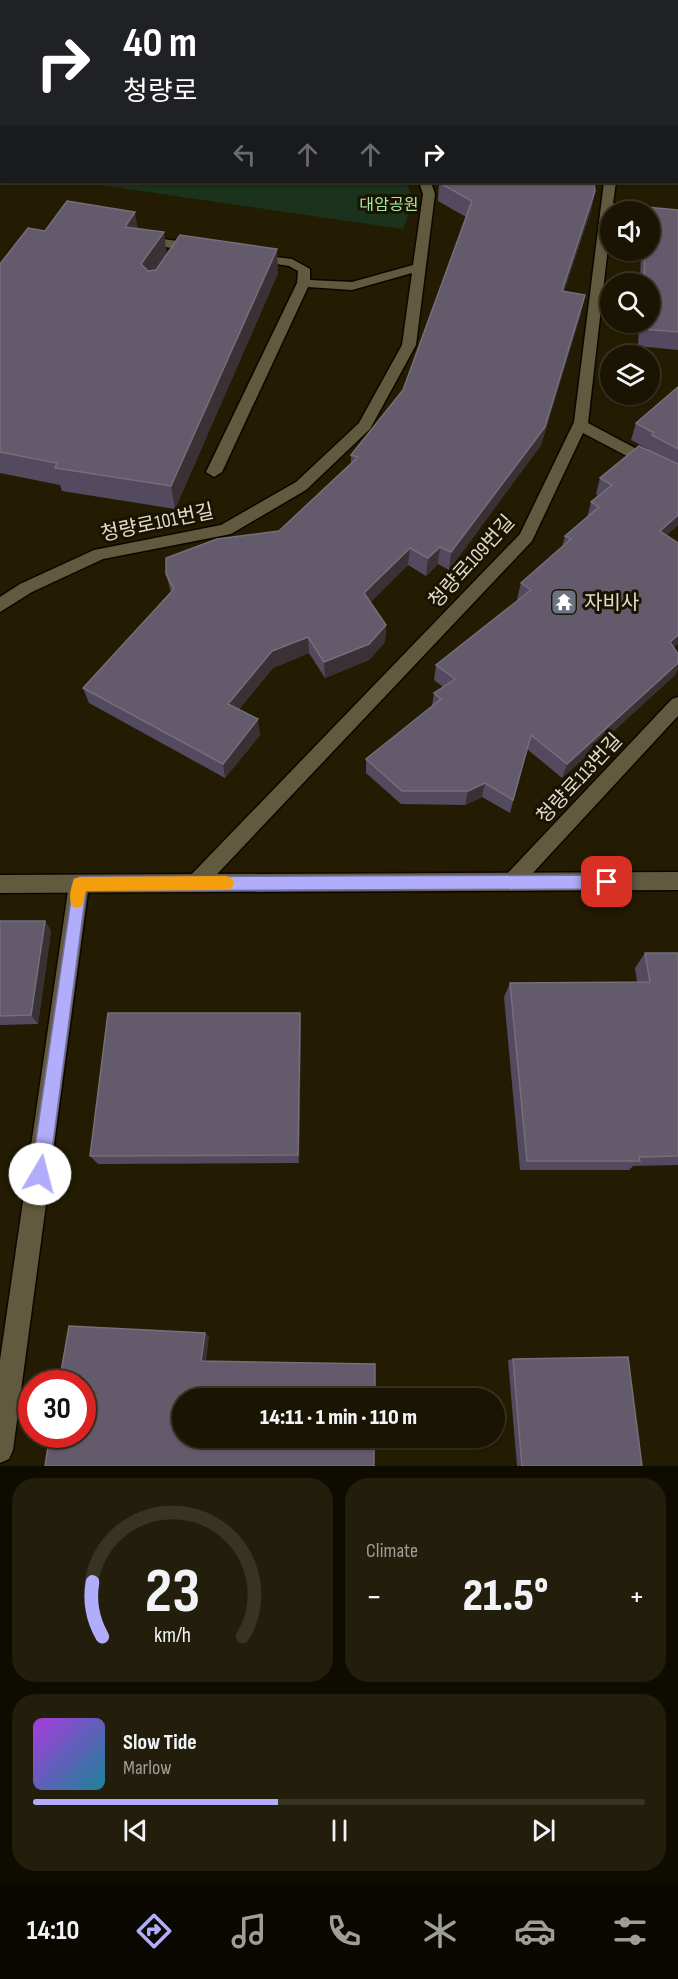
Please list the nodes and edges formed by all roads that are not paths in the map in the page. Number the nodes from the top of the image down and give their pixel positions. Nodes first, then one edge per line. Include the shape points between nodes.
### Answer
1 (425, 183) edge
2 (610, 183) edge
3 (608, 201) edge
4 (156, 242) edge
5 (216, 251) edge
6 (237, 254) edge
7 (600, 261) edge
8 (419, 267) junction
9 (303, 283) junction
10 (579, 425) junction
11 (214, 472) dead end
12 (678, 478) edge
13 (0, 606) edge
14 (678, 704) edge
15 (678, 881) edge
16 (512, 882) junction
17 (196, 883) junction
18 (0, 884) edge
19 (80, 884) junction
20 (0, 1450) edge

1 - 8 street, 청량로101번길 via 429,194
2 - 3 street, 청량로109번길
4 - 5 street via 180,250
6 - 9 street via 292,263 304,269
7 - 10 street, 청량로109번길
8 - 9 street via 352,286
8 - 13 street, 청량로101번길 via 409,345 365,426 301,486 225,530 100,554 26,588
9 - 11 street
10 - 12 street
10 - 17 street, 청량로109번길 via 526,537
14 - 16 street, 청량로113번길
15 - 16 street
16 - 17 street
17 - 19 street
18 - 19 street
19 - 20 street

